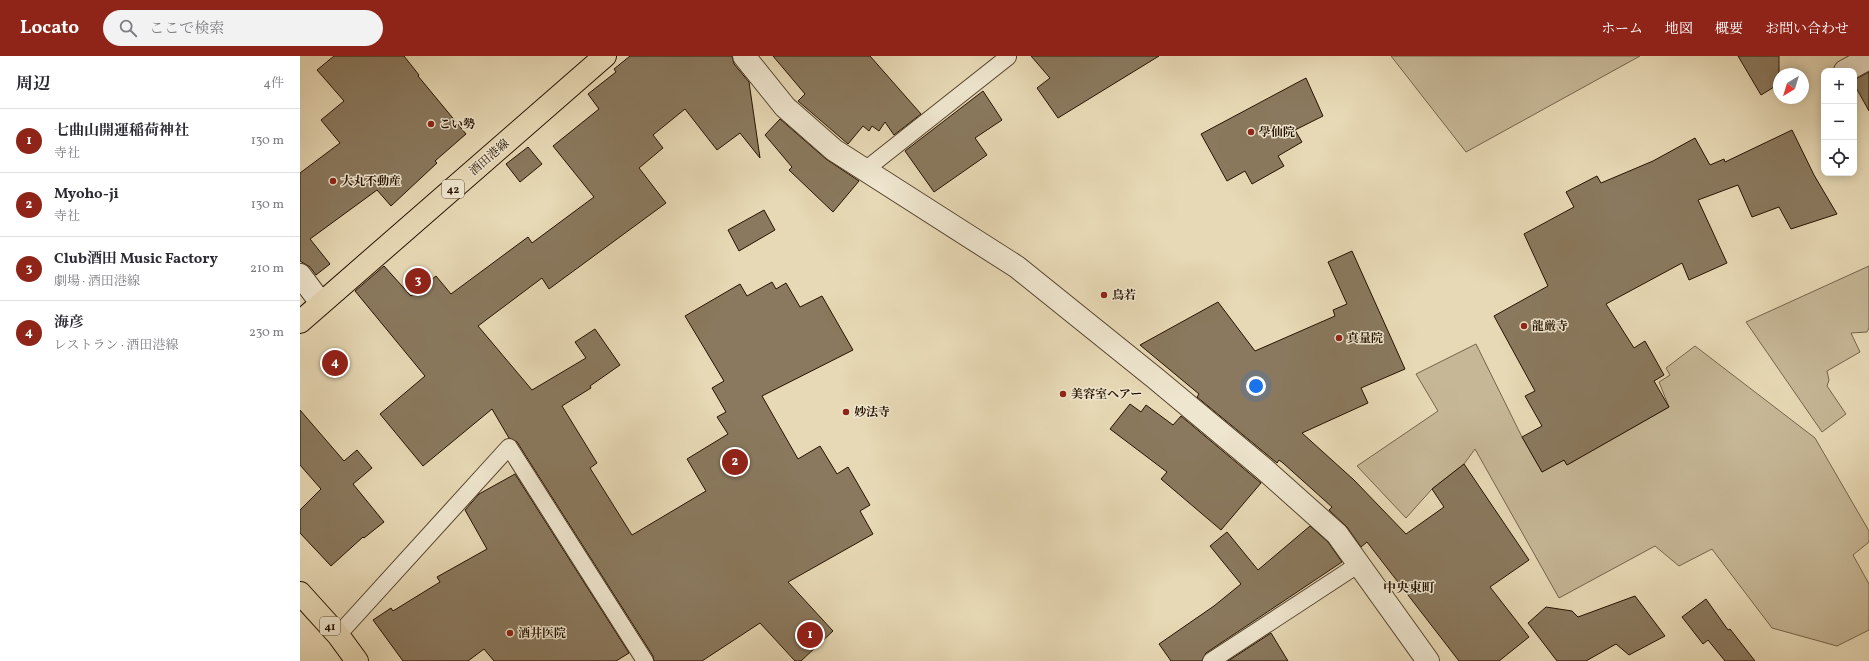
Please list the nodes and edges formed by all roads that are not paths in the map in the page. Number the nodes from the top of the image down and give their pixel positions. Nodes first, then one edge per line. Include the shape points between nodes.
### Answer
1 (605, 56) edge
2 (744, 56) edge
3 (1007, 56) edge
4 (1869, 58) edge
5 (1851, 68) edge
6 (865, 170) junction
7 (300, 275) edge
8 (321, 304) junction
9 (300, 322) edge
10 (1359, 564) junction
11 (300, 593) edge
12 (338, 635) junction
13 (357, 661) edge
14 (645, 661) edge
15 (1211, 661) edge
16 (1428, 661) edge

1 - 8 main road, 酒田港線 / 42
2 - 6 street via 785,108 834,150
3 - 6 lane via 1008,58
4 - 5 street
6 - 10 street via 1016,267 1263,468 1337,534
7 - 8 street
8 - 9 main road, 酒田港線 / 42
10 - 15 lane
10 - 16 street
11 - 12 main road, 41
12 - 13 main road, 41
12 - 14 lane via 509,447

